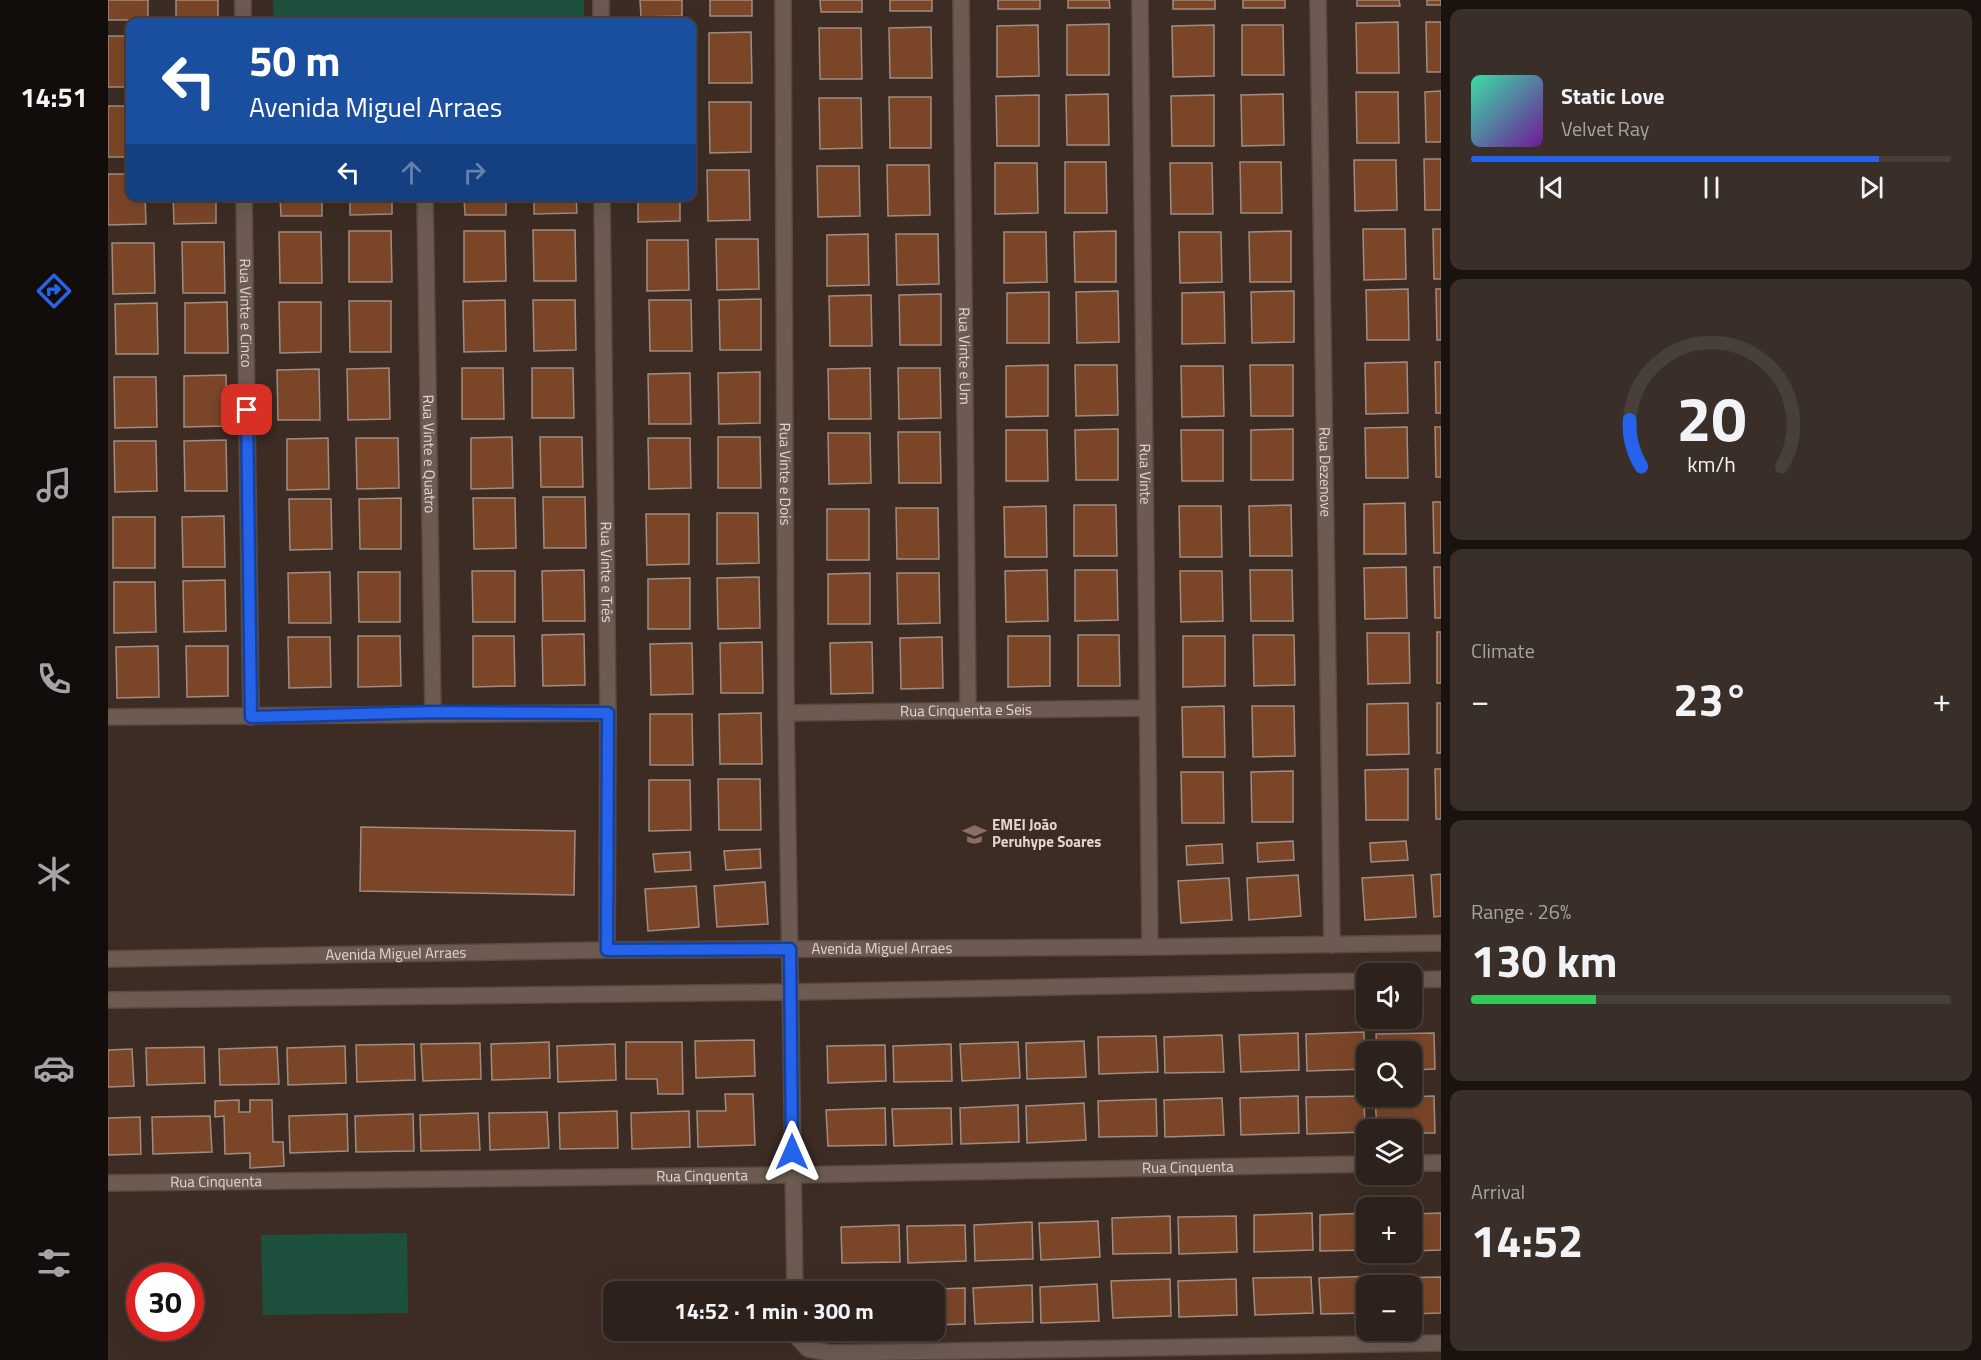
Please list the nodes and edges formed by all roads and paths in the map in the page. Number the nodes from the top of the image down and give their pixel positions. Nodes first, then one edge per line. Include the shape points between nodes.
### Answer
1 (243, 0) edge
2 (601, 0) edge
3 (783, 0) edge
4 (961, 0) edge
5 (1140, 0) edge
6 (1318, 0) edge
7 (243, 18) edge
8 (601, 18) edge
9 (244, 201) edge
10 (425, 201) edge
11 (602, 201) edge
12 (1147, 708) junction
13 (969, 710) junction
14 (433, 712) junction
15 (608, 713) junction
16 (786, 713) junction
17 (108, 717) edge
18 (251, 717) junction
19 (1441, 943) edge
20 (1332, 945) junction
21 (1150, 947) junction
22 (790, 949) junction
23 (607, 950) junction
24 (108, 959) edge
25 (1441, 979) edge
26 (1422, 980) edge
27 (1356, 981) edge
28 (792, 993) junction
29 (108, 1000) edge
30 (1422, 1163) edge
31 (1441, 1163) edge
32 (1356, 1164) edge
33 (793, 1175) junction
34 (108, 1183) edge
35 (795, 1281) edge
36 (801, 1341) edge
37 (1441, 1343) edge

1 - 7 street
2 - 8 street
3 - 16 street, Rua Vinte e Dois
4 - 13 street, Rua Vinte e Um
5 - 12 street, Rua Vinte
6 - 20 street, Rua Dezenove
9 - 18 street, Rua Vinte e Cinco
10 - 14 street, Rua Vinte e Quatro
11 - 15 street, Rua Vinte e Três
12 - 13 street, Rua Cinquenta e Seis
12 - 21 street, Rua Vinte
13 - 16 street, Rua Cinquenta e Seis
14 - 15 street
14 - 18 street
15 - 23 street, Rua Vinte e Três
16 - 22 street, Rua Vinte e Dois
17 - 18 street
19 - 20 street, Avenida Miguel Arraes
20 - 21 street, Avenida Miguel Arraes
21 - 22 street, Avenida Miguel Arraes
22 - 23 street, Avenida Miguel Arraes
22 - 28 street, Rua Vinte e Dois
23 - 24 street, Avenida Miguel Arraes
25 - 26 street
27 - 28 street
28 - 29 street
28 - 33 street, Rua Vinte e Dois
30 - 31 street
32 - 33 street, Rua Cinquenta
33 - 34 street, Rua Cinquenta
33 - 35 street, Rua Vinte e Dois
36 - 37 street via 808,1349 830,1353

